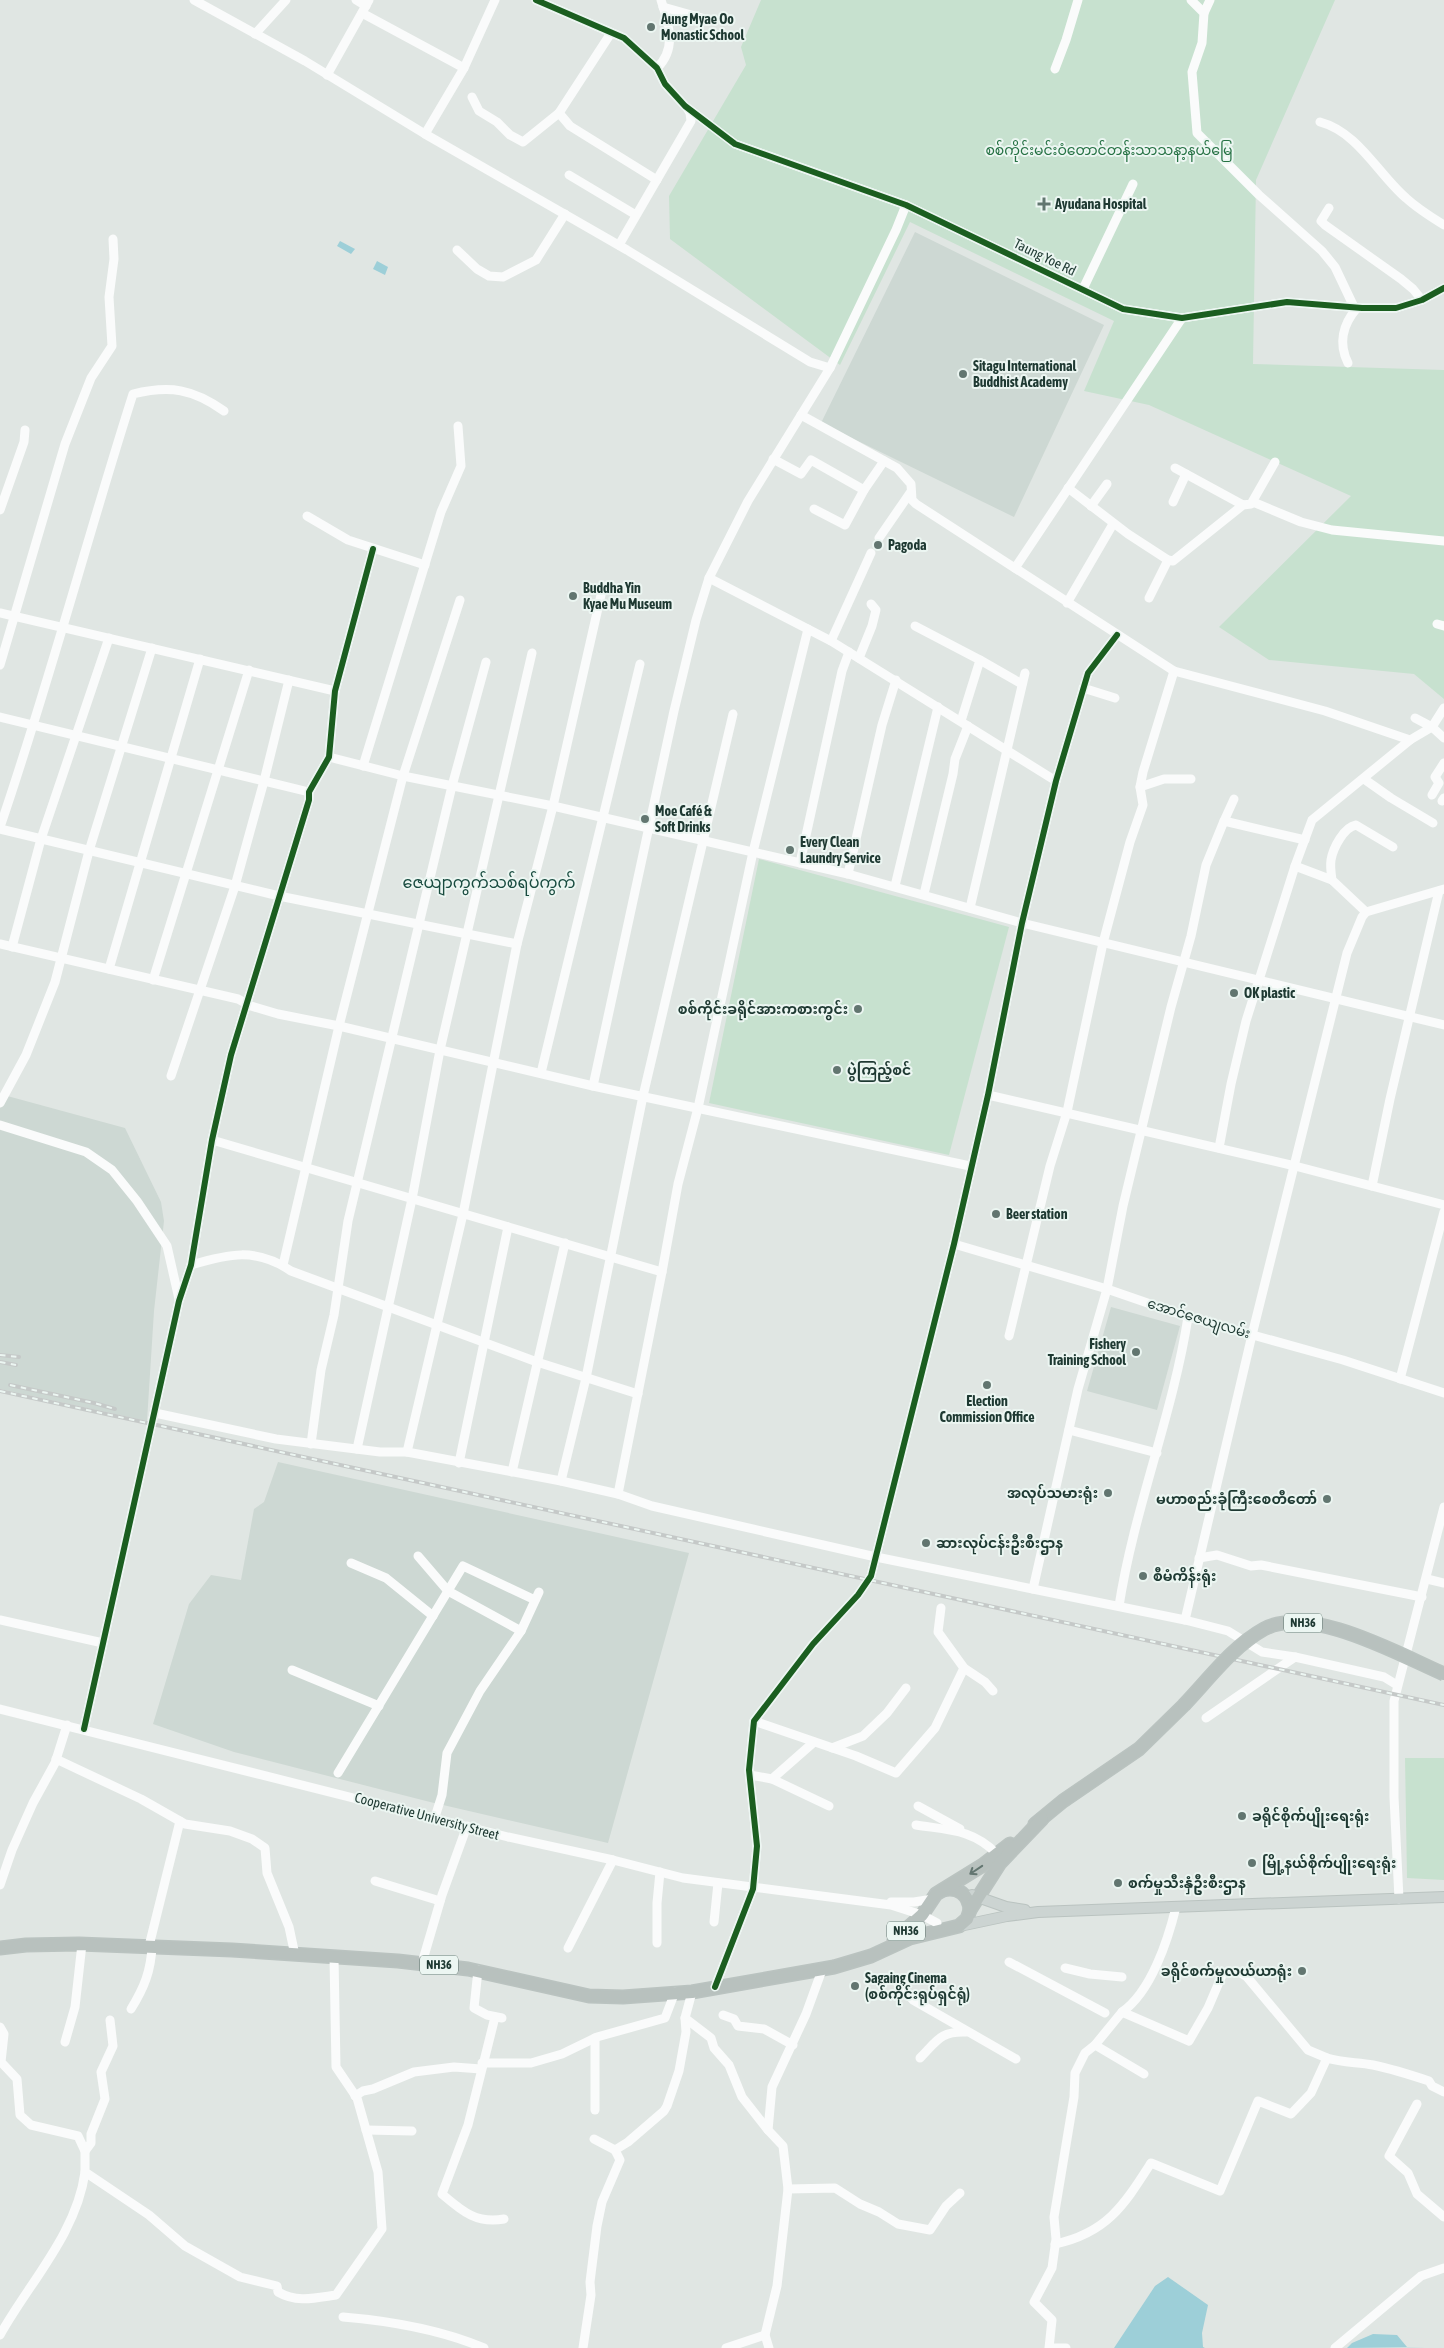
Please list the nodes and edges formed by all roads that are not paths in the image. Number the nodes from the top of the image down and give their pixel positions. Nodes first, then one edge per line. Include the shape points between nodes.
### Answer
1 (194, 0) edge
2 (286, 0) edge
3 (356, 0) edge
4 (495, 0) edge
5 (536, 0) edge
6 (1078, 0) edge
7 (1191, 0) edge
8 (1210, 0) edge
9 (550, 3) edge
10 (662, 3) edge
11 (365, 6) edge
12 (1204, 13) junction
13 (702, 18) dead end
14 (611, 33) junction
15 (256, 34) junction
16 (464, 68) junction
17 (657, 68) junction
18 (1055, 69) dead end
19 (327, 75) junction
20 (472, 97) dead end
21 (685, 106) junction
22 (559, 113) junction
23 (1320, 122) dead end
24 (706, 123) junction
25 (425, 134) junction
26 (681, 136) junction
27 (569, 175) dead end
28 (657, 180) junction
29 (1133, 184) dead end
30 (906, 205) junction
31 (1330, 208) dead end
32 (566, 214) junction
33 (636, 215) junction
34 (1444, 225) edge
35 (113, 239) dead end
36 (619, 245) junction
37 (457, 250) dead end
38 (1444, 288) edge
39 (1083, 289) junction
40 (1422, 300) junction
41 (1356, 307) junction
42 (1182, 318) junction
43 (1348, 363) dead end
44 (830, 368) junction
45 (224, 411) dead end
46 (802, 415) junction
47 (458, 426) dead end
48 (25, 430) dead end
49 (773, 459) junction
50 (884, 461) junction
51 (1275, 462) dead end
52 (1175, 468) dead end
53 (1186, 474) junction
54 (1107, 484) dead end
55 (1068, 488) junction
56 (864, 490) junction
57 (910, 493) junction
58 (1174, 502) dead end
59 (1253, 502) junction
60 (1091, 506) junction
61 (1242, 506) junction
62 (814, 509) dead end
63 (0, 510) edge
64 (307, 516) dead end
65 (1114, 524) junction
66 (879, 538) dead end
67 (1444, 540) edge
68 (373, 549) junction
69 (871, 553) dead end
70 (1168, 560) junction
71 (425, 565) junction
72 (1014, 568) junction
73 (709, 578) junction
74 (600, 595) dead end
75 (1149, 598) dead end
76 (460, 600) dead end
77 (1067, 603) junction
78 (871, 604) dead end
79 (0, 613) edge
80 (15, 616) junction
81 (915, 626) dead end
82 (63, 627) junction
83 (808, 629) junction
84 (1117, 635) junction
85 (109, 638) junction
86 (831, 641) junction
87 (152, 648) junction
88 (849, 652) junction
89 (532, 653) dead end
90 (859, 658) junction
91 (200, 659) junction
92 (980, 660) junction
93 (486, 662) dead end
94 (640, 664) dead end
95 (0, 666) edge
96 (249, 670) junction
97 (1174, 671) junction
98 (1025, 673) dead end
99 (289, 680) junction
100 (896, 680) junction
101 (1022, 684) junction
102 (1083, 688) junction
103 (335, 691) junction
104 (1115, 698) dead end
105 (938, 707) junction
106 (1444, 708) edge
107 (733, 714) dead end
108 (0, 717) edge
109 (1416, 718) dead end
110 (964, 723) junction
111 (35, 725) junction
112 (1432, 727) junction
113 (77, 735) junction
114 (1444, 738) edge
115 (1410, 740) junction
116 (121, 746) junction
117 (1006, 750) junction
118 (329, 757) junction
119 (170, 758) junction
120 (1444, 763) edge
121 (363, 766) junction
122 (219, 770) junction
123 (403, 776) junction
124 (1191, 779) dead end
125 (1364, 779) junction
126 (264, 781) junction
127 (1056, 781) junction
128 (452, 786) junction
129 (1140, 787) junction
130 (309, 792) junction
131 (498, 795) junction
132 (1432, 795) dead end
133 (1234, 799) dead end
134 (553, 806) junction
135 (601, 818) junction
136 (1224, 821) junction
137 (1433, 822) dead end
138 (0, 828) edge
139 (649, 828) junction
140 (42, 839) junction
141 (1304, 840) junction
142 (704, 841) junction
143 (1393, 847) dead end
144 (89, 851) junction
145 (753, 852) junction
146 (141, 863) junction
147 (800, 863) junction
148 (1295, 866) junction
149 (184, 874) junction
150 (848, 874) junction
151 (1332, 880) junction
152 (235, 886) junction
153 (895, 886) junction
154 (1442, 890) edge
155 (924, 894) junction
156 (279, 896) junction
157 (970, 908) junction
158 (1366, 912) junction
159 (368, 914) junction
160 (1022, 923) junction
161 (418, 924) junction
162 (466, 934) junction
163 (1103, 943) junction
164 (517, 944) junction
165 (4, 946) edge
166 (60, 958) junction
167 (1184, 962) junction
168 (109, 969) junction
169 (153, 980) junction
170 (1258, 982) junction
171 (199, 990) junction
172 (1336, 1000) junction
173 (246, 1003) junction
174 (1411, 1017) junction
175 (1444, 1025) edge
176 (339, 1026) junction
177 (390, 1039) junction
178 (440, 1050) junction
179 (493, 1062) junction
180 (541, 1073) junction
181 (171, 1076) dead end
182 (593, 1086) junction
183 (988, 1095) junction
184 (643, 1096) junction
185 (0, 1103) edge
186 (698, 1108) junction
187 (1067, 1112) junction
188 (0, 1125) edge
189 (1142, 1129) junction
190 (212, 1140) junction
191 (1218, 1148) junction
192 (306, 1166) junction
193 (970, 1166) junction
194 (1295, 1166) junction
195 (357, 1182) junction
196 (1372, 1186) junction
197 (412, 1199) junction
198 (1444, 1205) edge
199 (1444, 1212) edge
200 (463, 1214) junction
201 (508, 1227) junction
202 (564, 1243) junction
203 (954, 1244) junction
204 (610, 1256) junction
205 (191, 1265) junction
206 (283, 1266) junction
207 (1027, 1266) junction
208 (662, 1272) junction
209 (338, 1288) junction
210 (1107, 1289) junction
211 (179, 1302) junction
212 (388, 1307) junction
213 (1188, 1317) junction
214 (437, 1325) junction
215 (1252, 1335) junction
216 (1009, 1336) dead end
217 (484, 1342) junction
218 (537, 1362) junction
219 (586, 1378) junction
220 (1400, 1379) junction
221 (1444, 1393) edge
222 (638, 1394) junction
223 (155, 1413) junction
224 (1069, 1430) junction
225 (312, 1444) junction
226 (358, 1449) junction
227 (407, 1452) junction
228 (1157, 1453) junction
229 (459, 1463) junction
230 (512, 1472) junction
231 (561, 1481) junction
232 (618, 1494) junction
233 (1444, 1507) edge
234 (418, 1556) dead end
235 (876, 1557) junction
236 (1199, 1558) junction
237 (351, 1563) dead end
238 (1427, 1579) junction
239 (1444, 1583) edge
240 (1033, 1589) junction
241 (448, 1591) junction
242 (1422, 1597) junction
243 (1119, 1606) junction
244 (940, 1608) dead end
245 (433, 1616) junction
246 (0, 1620) edge
247 (1185, 1620) junction
248 (521, 1631) junction
249 (103, 1644) junction
250 (1295, 1657) junction
251 (964, 1668) junction
252 (292, 1670) dead end
253 (1444, 1674) edge
254 (1397, 1685) junction
255 (906, 1688) dead end
256 (994, 1691) dead end
257 (378, 1706) junction
258 (0, 1709) edge
259 (1206, 1718) dead end
260 (754, 1721) junction
261 (67, 1725) junction
262 (84, 1729) junction
263 (814, 1742) junction
264 (832, 1748) junction
265 (56, 1759) junction
266 (338, 1773) dead end
267 (750, 1774) junction
268 (772, 1779) junction
269 (830, 1806) dead end
270 (918, 1806) dead end
271 (435, 1818) junction
272 (1042, 1819) junction
273 (180, 1821) junction
274 (916, 1825) dead end
275 (467, 1826) junction
276 (967, 1833) junction
277 (997, 1854) junction
278 (612, 1860) junction
279 (660, 1872) junction
280 (374, 1881) dead end
281 (718, 1884) junction
282 (0, 1885) edge
283 (752, 1889) junction
284 (960, 1891) junction
285 (937, 1895) junction
286 (978, 1897) junction
287 (1444, 1897) edge
288 (1399, 1899) junction
289 (859, 1900) junction
290 (440, 1901) junction
291 (1176, 1907) junction
292 (970, 1910) junction
293 (1038, 1912) junction
294 (922, 1915) junction
295 (714, 1922) dead end
296 (937, 1923) junction
297 (954, 1927) junction
298 (657, 1943) dead end
299 (82, 1944) junction
300 (151, 1946) junction
301 (0, 1948) edge
302 (568, 1948) dead end
303 (295, 1954) junction
304 (871, 1956) junction
305 (334, 1957) junction
306 (1009, 1962) dead end
307 (422, 1963) junction
308 (1065, 1968) dead end
309 (478, 1970) junction
310 (822, 1970) junction
311 (1122, 1977) dead end
312 (893, 1978) dead end
313 (715, 1987) junction
314 (674, 1992) junction
315 (692, 1992) junction
316 (131, 2009) dead end
317 (1122, 2012) junction
318 (1105, 2013) dead end
319 (723, 2015) dead end
320 (685, 2018) junction
321 (110, 2020) dead end
322 (0, 2027) edge
323 (969, 2032) junction
324 (595, 2038) junction
325 (65, 2042) dead end
326 (792, 2045) junction
327 (1095, 2045) junction
328 (920, 2058) dead end
329 (1328, 2058) junction
330 (1016, 2059) dead end
331 (481, 2066) junction
332 (1144, 2074) dead end
333 (1444, 2092) edge
334 (355, 2096) junction
335 (1417, 2104) dead end
336 (595, 2110) dead end
337 (366, 2130) junction
338 (768, 2130) junction
339 (412, 2131) dead end
340 (594, 2139) dead end
341 (615, 2150) junction
342 (85, 2151) junction
343 (85, 2172) junction
344 (788, 2190) junction
345 (960, 2193) dead end
346 (1444, 2217) edge
347 (504, 2219) dead end
348 (1055, 2244) junction
349 (1444, 2268) edge
350 (343, 2317) dead end
351 (0, 2335) edge
352 (765, 2335) junction
353 (484, 2348) edge
354 (583, 2348) edge
355 (726, 2348) edge
356 (769, 2348) edge
357 (1050, 2348) edge
358 (1066, 2348) edge
359 (1335, 2348) edge

1 - 15 street
2 - 15 street
3 - 11 street
4 - 16 street
5 - 9 street
6 - 18 street
7 - 12 street
8 - 12 street
9 - 14 street
10 - 13 street
10 - 17 street via 670,52
11 - 16 street
11 - 19 street
12 - 41 street via 1202,43 1192,72 1197,133 1259,195 1322,251
14 - 17 street via 624,38
14 - 22 street
15 - 19 street
16 - 25 street
17 - 21 street, Taung Yoe Rd via 665,84
19 - 25 street
20 - 22 street via 479,111 523,142
21 - 24 street, Taung Yoe Rd
21 - 26 street via 691,121
22 - 28 street via 570,126
23 - 34 street via 1350,140 1406,198
24 - 26 street
24 - 30 street, Taung Yoe Rd via 739,145
25 - 32 street
26 - 28 street
27 - 33 street
28 - 33 street
29 - 39 street
30 - 39 street, Taung Yoe Rd
30 - 44 street
31 - 40 street via 1322,217 1325,225 1401,280
32 - 36 street
32 - 37 street via 536,260 503,277 490,276 477,269
33 - 36 street
35 - 80 street via 109,306 112,346 91,378 65,444
36 - 44 street via 810,362
38 - 40 street, Taung Yoe Rd
39 - 42 street, Taung Yoe Rd via 1123,309
40 - 41 street, Taung Yoe Rd via 1396,308
41 - 42 street, Taung Yoe Rd via 1276,303
41 - 43 street via 1343,333 1343,350
42 - 55 street
44 - 46 street
45 - 82 street via 207,399 174,388 154,388 133,394
46 - 49 street
46 - 50 street
47 - 71 street via 461,466 441,512
48 - 63 street via 24,442
49 - 56 street via 801,474 811,460
49 - 73 street
50 - 56 street
50 - 57 street via 897,468 911,484
51 - 59 street
52 - 53 street
53 - 58 street
53 - 61 street
54 - 60 street
55 - 60 street
55 - 72 street
56 - 62 street via 845,525
57 - 66 street
57 - 72 street via 916,504
59 - 61 street
59 - 67 street via 1301,522 1332,530
60 - 65 street
61 - 70 street via 1175,560
64 - 68 street via 348,540
65 - 70 street
65 - 77 street
68 - 71 street
68 - 103 street
69 - 86 street
70 - 75 street
71 - 121 street
72 - 77 street
73 - 83 street
73 - 139 street
74 - 134 street
76 - 123 street
77 - 84 street
78 - 90 street via 876,610
79 - 80 street
80 - 82 street
80 - 95 street
81 - 92 street
82 - 85 street
82 - 111 street
83 - 86 street
83 - 145 street
84 - 97 street
84 - 102 street via 1088,673
85 - 87 street
85 - 113 street
86 - 88 street
87 - 91 street
87 - 116 street
88 - 90 street
88 - 147 street via 842,671
89 - 131 street
90 - 100 street
91 - 96 street
91 - 119 street
92 - 101 street
92 - 110 street
93 - 128 street
94 - 135 street
96 - 99 street
96 - 122 street
97 - 115 street via 1325,711
97 - 129 street
98 - 101 street
99 - 103 street
99 - 126 street
100 - 105 street
100 - 150 street via 882,725
101 - 117 street
102 - 104 street
102 - 127 street
103 - 118 street
105 - 110 street
105 - 153 street
106 - 112 street
107 - 142 street
108 - 111 street
109 - 112 street
110 - 117 street
110 - 155 street
111 - 113 street
111 - 138 street
112 - 114 street
112 - 115 street
113 - 116 street
113 - 140 street
115 - 125 street
116 - 119 street
116 - 144 street
117 - 127 street
117 - 157 street
118 - 121 street
118 - 130 street
119 - 122 street
119 - 146 street
120 - 132 street via 1435,777 1439,783
121 - 123 street
122 - 126 street
122 - 149 street
123 - 128 street
123 - 159 street
124 - 129 street via 1164,779
125 - 137 street
125 - 141 street via 1312,820
126 - 130 street
126 - 152 street
127 - 160 street
128 - 131 street
128 - 161 street
129 - 163 street via 1143,805
130 - 156 street
131 - 134 street
131 - 162 street
133 - 136 street
134 - 135 street
134 - 164 street
135 - 139 street
135 - 180 street
136 - 141 street
136 - 167 street via 1206,865
138 - 140 street
139 - 142 street
139 - 182 street
140 - 144 street
140 - 165 street
141 - 148 street
142 - 145 street
142 - 184 street
143 - 151 street via 1360,826 1352,826 1333,851
144 - 146 street
144 - 166 street
145 - 147 street
145 - 186 street
146 - 149 street
146 - 168 street
147 - 150 street
148 - 151 street
148 - 170 street
149 - 152 street
149 - 169 street
150 - 153 street
151 - 158 street
152 - 156 street
152 - 171 street
153 - 155 street
154 - 158 street
154 - 174 street
155 - 157 street
156 - 159 street
156 - 173 street
157 - 160 street
158 - 172 street via 1347,953
159 - 161 street
159 - 176 street
160 - 163 street
160 - 183 street
161 - 162 street
161 - 177 street
162 - 164 street
162 - 178 street
163 - 167 street
163 - 187 street
164 - 179 street
165 - 166 street
166 - 168 street
166 - 185 street via 55,982 26,1055
167 - 170 street
167 - 189 street
168 - 169 street
169 - 171 street
170 - 172 street
170 - 191 street via 1230,1084
171 - 173 street
171 - 181 street
172 - 174 street
172 - 194 street
173 - 176 street via 278,1014
173 - 190 street
174 - 175 street
174 - 196 street
176 - 177 street
176 - 192 street
177 - 178 street
177 - 195 street
178 - 179 street
178 - 197 street
179 - 180 street
179 - 200 street
180 - 182 street
182 - 184 street
183 - 187 street
183 - 193 street
184 - 186 street
184 - 204 street
186 - 193 street
186 - 208 street via 678,1184
187 - 189 street
187 - 207 street via 1050,1166
188 - 211 street via 86,1152 112,1170 167,1246
189 - 191 street
189 - 210 street
190 - 192 street
190 - 205 street
191 - 194 street
192 - 195 street
192 - 206 street
193 - 203 street
194 - 196 street
194 - 215 street
195 - 197 street
195 - 209 street
196 - 198 street
197 - 200 street
197 - 212 street
199 - 220 street
200 - 201 street
200 - 214 street
201 - 202 street
201 - 217 street
202 - 204 street
202 - 218 street
203 - 207 street, အောင်ဇေယျလမ်း
203 - 235 street
204 - 208 street
204 - 219 street
205 - 206 street via 218,1257 258,1254
205 - 211 street
206 - 209 street
207 - 210 street, အောင်ဇေယျလမ်း
207 - 216 street
208 - 222 street
209 - 212 street
209 - 225 street via 321,1370
210 - 213 street, အောင်ဇေယျလမ်း
210 - 224 street
211 - 223 street
212 - 214 street
212 - 226 street
213 - 215 street, အောင်ဇေယျလမ်း
213 - 228 street
214 - 217 street
214 - 227 street
215 - 220 street, အောင်ဇေယျလမ်း
215 - 236 street
217 - 218 street
217 - 229 street
218 - 219 street
218 - 230 street
219 - 222 street
219 - 231 street
220 - 221 street, အောင်ဇေယျလမ်း
222 - 232 street
223 - 225 street
223 - 249 street
224 - 228 street
224 - 240 street
225 - 226 street
226 - 227 street
227 - 229 street
228 - 243 street
229 - 230 street
230 - 231 street
231 - 232 street
232 - 235 street via 652,1506
233 - 238 street
234 - 241 street
235 - 240 street
235 - 260 street via 870,1580 813,1644
236 - 242 street via 1217,1555 1251,1566 1261,1565
236 - 247 street
237 - 245 street via 386,1578
238 - 239 street
238 - 242 street
240 - 243 street
241 - 245 street
241 - 248 street
241 - 248 street via 463,1566 537,1596
242 - 254 street
243 - 247 street
244 - 251 street via 938,1632
245 - 257 street
246 - 249 street
247 - 250 street via 1237,1635 1262,1652
248 - 271 street via 480,1691 447,1753 442,1795
249 - 262 street
250 - 254 street via 1384,1677
250 - 259 street
251 - 256 street
251 - 264 street via 935,1728 899,1772 893,1773
252 - 257 street
253 - 272 highway, NH36, bridge via 1341,1630 1313,1623 1289,1622 1265,1629 1247,1642 1139,1749
254 - 288 street via 1394,1701 1394,1797
255 - 264 street via 887,1713 863,1736
257 - 266 street
258 - 261 street, Cooperative University Street
260 - 263 street
260 - 267 street
261 - 262 street, Cooperative University Street
261 - 265 street
262 - 271 street, Cooperative University Street
263 - 264 street
263 - 268 street
265 - 273 street
265 - 282 street via 33,1802
267 - 268 street
267 - 283 street via 757,1846
268 - 269 street
270 - 276 street
271 - 275 street, Cooperative University Street
272 - 277 highway, NH36
272 - 286 highway, NH36 via 1000,1863
273 - 300 street
273 - 303 street via 252,1838 264,1848 266,1873 289,1926
274 - 276 street
275 - 278 street, Cooperative University Street
275 - 290 street
276 - 277 street via 986,1842
277 -> 285 highway, NH36
278 - 279 street, Cooperative University Street
278 - 302 street
279 - 281 street, Cooperative University Street
279 - 298 street
280 - 290 street
281 - 283 street, Cooperative University Street
281 - 295 street
283 - 289 street, Cooperative University Street
283 - 313 street
284 - 285 highway via 950,1888
284 - 286 main road
284 - 292 highway via 968,1899
285 - 289 street, Cooperative University Street via 914,1902
285 - 294 highway, NH36
285 - 296 highway, NH36 via 930,1909
286 - 292 highway, NH36
286 - 293 main road via 1006,1907
287 - 288 main road
288 - 291 main road
289 - 294 street, Cooperative University Street via 891,1905
290 - 307 street
291 - 293 main road
291 - 317 street via 1160,1957 1130,2006
292 - 297 highway, NH36 via 967,1919
293 - 297 main road
294 - 296 street, Cooperative University Street
294 - 304 highway, NH36 via 899,1937
296 - 297 highway, NH36
297 - 304 highway, NH36 via 910,1938
299 - 300 highway, NH36
299 - 301 highway, NH36
299 - 325 street via 75,2007
300 - 303 highway, NH36
300 - 316 street via 152,1964 147,1980
303 - 305 highway, NH36
304 - 310 highway, NH36
305 - 307 highway, NH36
305 - 334 street via 336,2067
306 - 318 street
307 - 309 highway, NH36
308 - 311 street
309 - 314 highway, NH36 via 589,1996 623,1997
309 - 331 street via 474,2008 498,2017
310 - 313 highway, NH36
310 - 326 street
312 - 323 street via 912,2000
313 - 315 highway, NH36
314 - 315 highway, NH36
314 - 324 street via 664,2018
315 - 320 street
317 - 327 street
317 - 329 street via 1189,2041 1223,1973 1239,1972 1247,1977 1308,2050
319 - 326 street via 734,2019 738,2026 764,2029
320 - 338 street via 711,2038 742,2097
320 - 341 street via 686,2032 679,2071 664,2111
321 - 342 street via 113,2046 101,2072 105,2099
322 - 342 street via 4,2034 1,2062 17,2080 20,2115 31,2125 78,2136
323 - 328 street via 943,2034
323 - 330 street
324 - 331 street via 562,2054 531,2063
324 - 336 street
326 - 338 street via 772,2087
327 - 332 street
327 - 348 street via 1085,2053 1075,2073 1074,2098 1054,2217
329 - 333 street via 1342,2063 1372,2065 1430,2081 1432,2086
329 - 348 street via 1311,2093 1291,2114 1258,2101 1220,2191 1151,2163 1124,2204 1106,2222 1075,2240
331 - 334 street via 414,2072
331 - 347 street via 468,2125 442,2194 463,2213 490,2222
334 - 337 street
335 - 346 street via 1389,2156 1408,2173 1417,2194
337 - 339 street
337 - 343 street via 378,2172 382,2229 336,2295 304,2300 289,2298 278,2292 277,2286 240,2277 185,2246 149,2214
338 - 344 street via 783,2146
340 - 341 street
341 - 354 street via 620,2160 602,2202 597,2226
342 - 343 street
343 - 351 street via 83,2188 59,2241
344 - 345 street via 835,2188 898,2224 930,2230 946,2206
344 - 352 street via 777,2286
348 - 357 street via 1052,2268 1034,2302 1052,2320
349 - 359 street via 1421,2276
350 - 353 street via 414,2326
352 - 355 street
352 - 356 street
357 - 358 street

